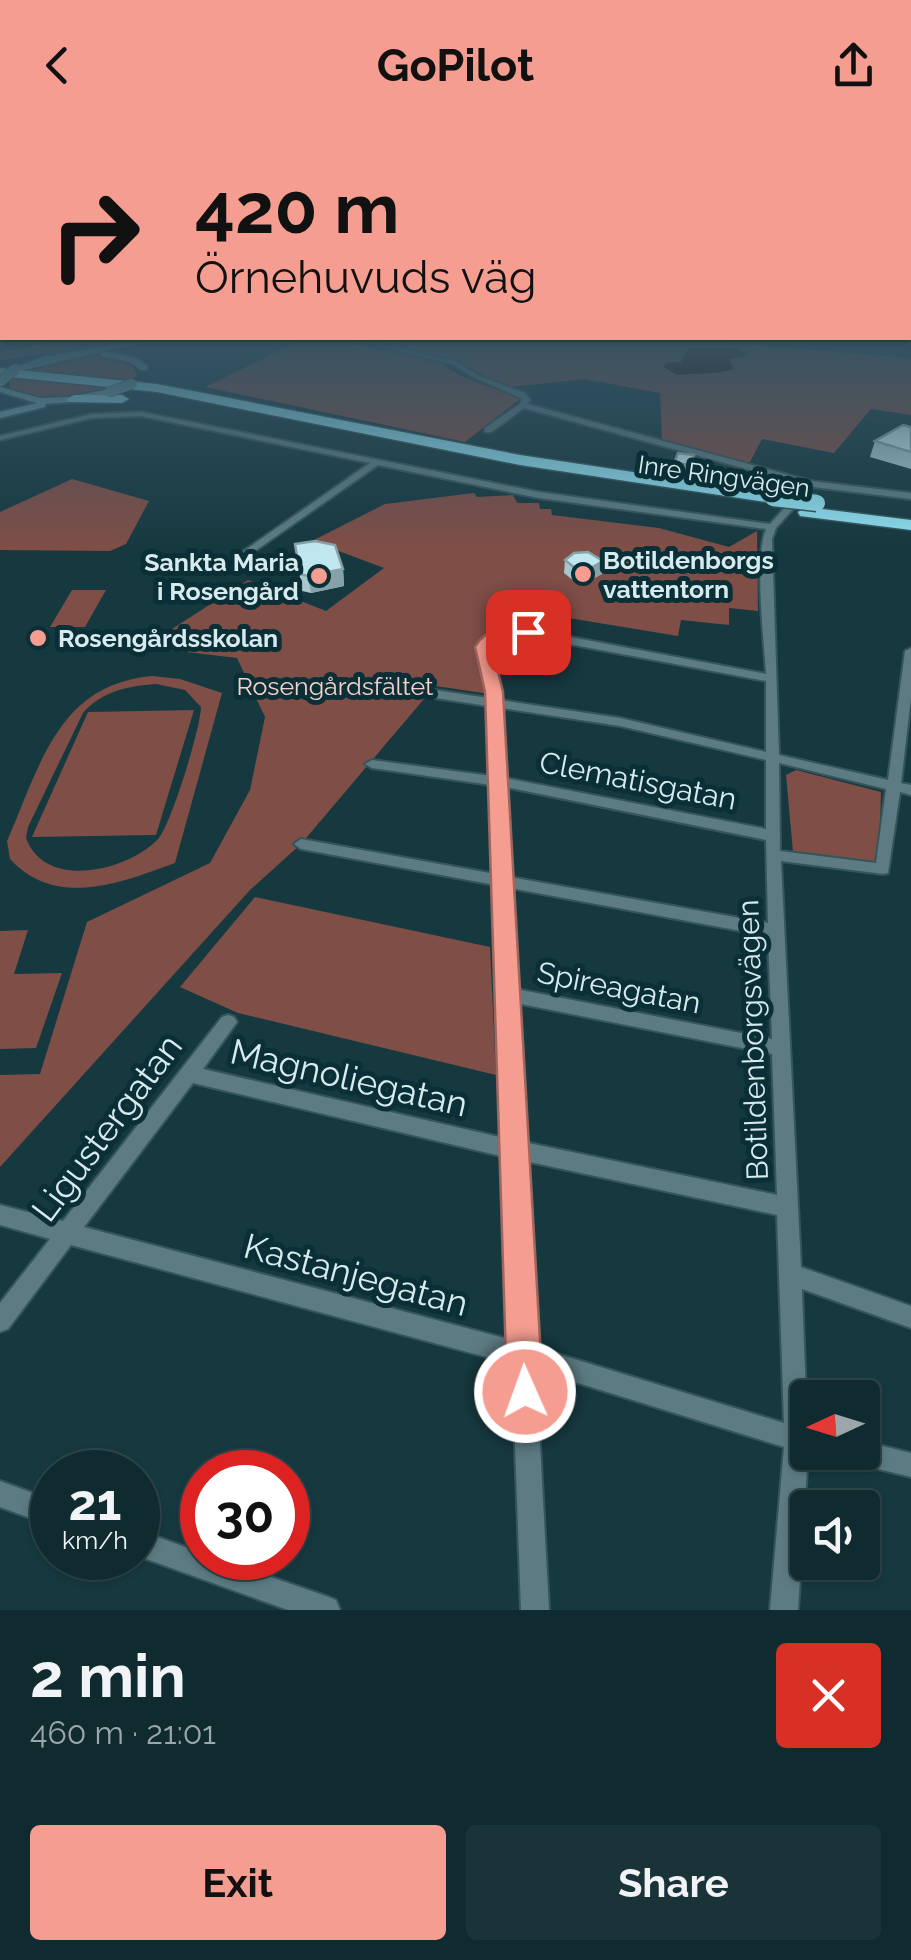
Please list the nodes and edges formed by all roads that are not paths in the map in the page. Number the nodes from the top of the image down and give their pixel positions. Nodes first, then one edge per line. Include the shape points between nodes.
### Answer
1 (26, 409) edge
2 (187, 409) edge
3 (220, 409) edge
4 (268, 409) edge
5 (284, 409) edge
6 (517, 409) edge
7 (538, 409) edge
8 (0, 415) edge
9 (347, 424) junction
10 (488, 430) dead end
11 (358, 436) junction
12 (0, 438) edge
13 (474, 456) junction
14 (374, 464) junction
15 (811, 484) junction
16 (911, 496) edge
17 (812, 508) junction
18 (911, 514) edge
19 (911, 526) edge
20 (772, 527) junction
21 (232, 564) dead end
22 (911, 651) edge
23 (772, 679) junction
24 (435, 694) dead end
25 (494, 700) junction
26 (773, 756) junction
27 (372, 764) dead end
28 (497, 780) junction
29 (892, 785) junction
30 (911, 790) edge
31 (301, 844) dead end
32 (773, 845) junction
33 (501, 878) junction
34 (776, 930) junction
35 (506, 994) junction
36 (228, 1022) dead end
37 (780, 1048) junction
38 (190, 1074) junction
39 (517, 1150) junction
40 (787, 1207) junction
41 (0, 1216) edge
42 (66, 1236) junction
43 (789, 1274) junction
44 (911, 1317) edge
45 (0, 1321) edge
46 (523, 1356) junction
47 (797, 1380) edge
48 (790, 1436) edge
49 (880, 1458) edge
50 (911, 1465) edge
51 (799, 1470) edge
52 (0, 1494) edge
53 (30, 1505) edge
54 (160, 1551) edge
55 (326, 1610) edge
56 (535, 1610) edge
57 (784, 1610) edge

1 - 8 main road
2 - 11 highway
3 - 11 highway, Inre Ringvägen
4 - 9 highway, Inre Ringvägen
5 - 9 highway
6 - 10 street
7 - 15 street
9 - 13 highway, Inre Ringvägen
11 - 13 highway, Inre Ringvägen
12 - 14 street via 92,416 141,414
13 - 17 highway, Inre Ringvägen
14 - 20 street
14 - 21 street
15 - 16 street
15 - 20 street
17 - 18 highway, Inre Ringvägen
17 - 19 highway, Inre Ringvägen
20 - 23 street, Botildenborgsvägen via 766,570
22 - 29 street
23 - 25 street via 508,631 484,647
23 - 26 street, Botildenborgsvägen
24 - 25 street
25 - 26 street
25 - 28 street
26 - 29 street
26 - 32 street, Botildenborgsvägen
27 - 28 street, Clematisgatan
28 - 32 street, Clematisgatan
28 - 33 street
29 - 30 street
29 - 32 street, Clematisgatan via 884,869
31 - 33 street
32 - 34 street, Botildenborgsvägen
33 - 34 street
33 - 35 street
34 - 37 street, Botildenborgsvägen
35 - 37 street, Spireagatan
35 - 39 street
36 - 38 street, Ligustergatan
37 - 40 street, Botildenborgsvägen
38 - 39 street, Magnoliegatan
38 - 42 street, Ligustergatan
39 - 40 street, Magnoliegatan
39 - 46 street
40 - 43 street, Botildenborgsvägen
41 - 42 street, Kastanjegatan
42 - 45 street, Ligustergatan
42 - 46 street, Kastanjegatan
43 - 44 street
43 - 47 street, Botildenborgsvägen
46 - 48 street, Kastanjegatan
46 - 56 street
49 - 50 street
51 - 57 street, Botildenborgsvägen
52 - 53 street
54 - 55 street

